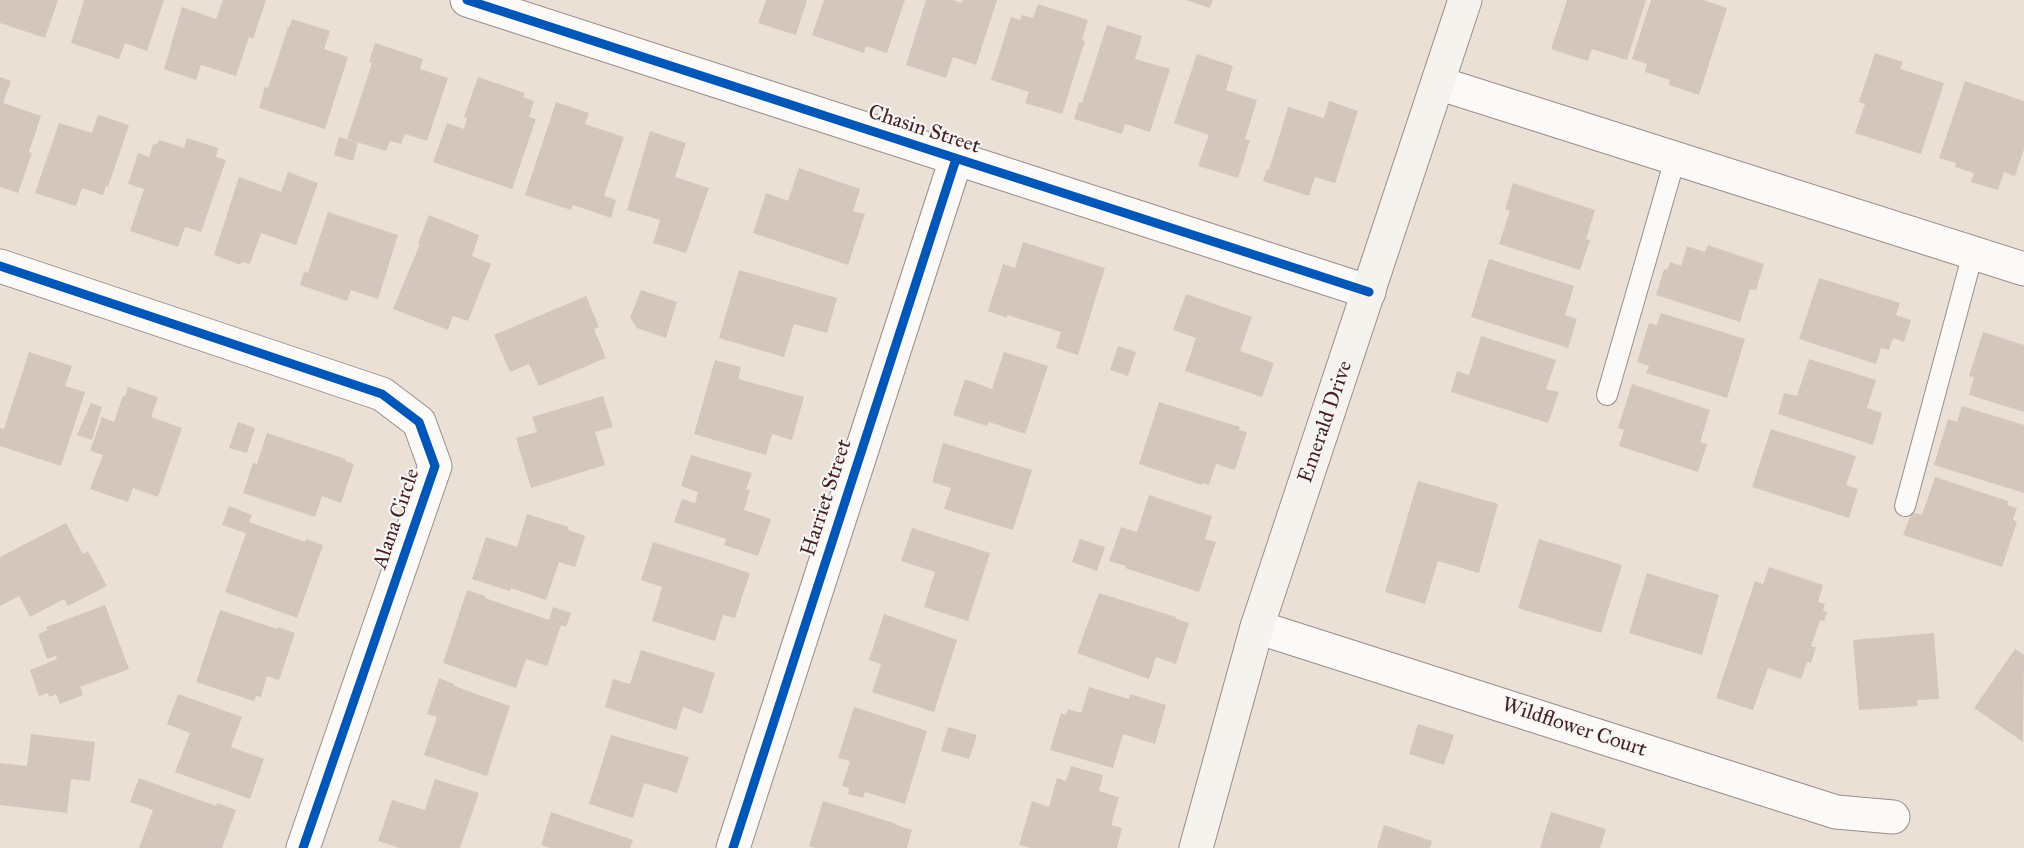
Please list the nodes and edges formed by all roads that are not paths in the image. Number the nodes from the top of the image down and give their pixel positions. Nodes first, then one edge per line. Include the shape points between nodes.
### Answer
1 (467, 0) edge
2 (1465, 0) edge
3 (1438, 83) junction
4 (956, 159) junction
5 (1675, 159) junction
6 (1973, 253) junction
7 (0, 266) edge
8 (2024, 269) edge
9 (1369, 292) junction
10 (1607, 395) dead end
11 (1905, 506) dead end
12 (1257, 627) junction
13 (1893, 817) dead end
14 (303, 848) edge
15 (733, 848) edge
16 (1196, 848) edge

1 - 4 street, Chasin Street
2 - 3 main road, Emerald Drive
3 - 5 street
3 - 9 main road, Emerald Drive
4 - 9 street, Chasin Street
4 - 15 street, Harriet Street
5 - 6 street
5 - 10 lane
6 - 8 street
6 - 11 lane
7 - 14 street, Alana Circle via 382,394 419,422 435,466
9 - 12 main road, Emerald Drive
12 - 13 street, Wildflower Court via 1836,812
12 - 16 main road, Emerald Drive

